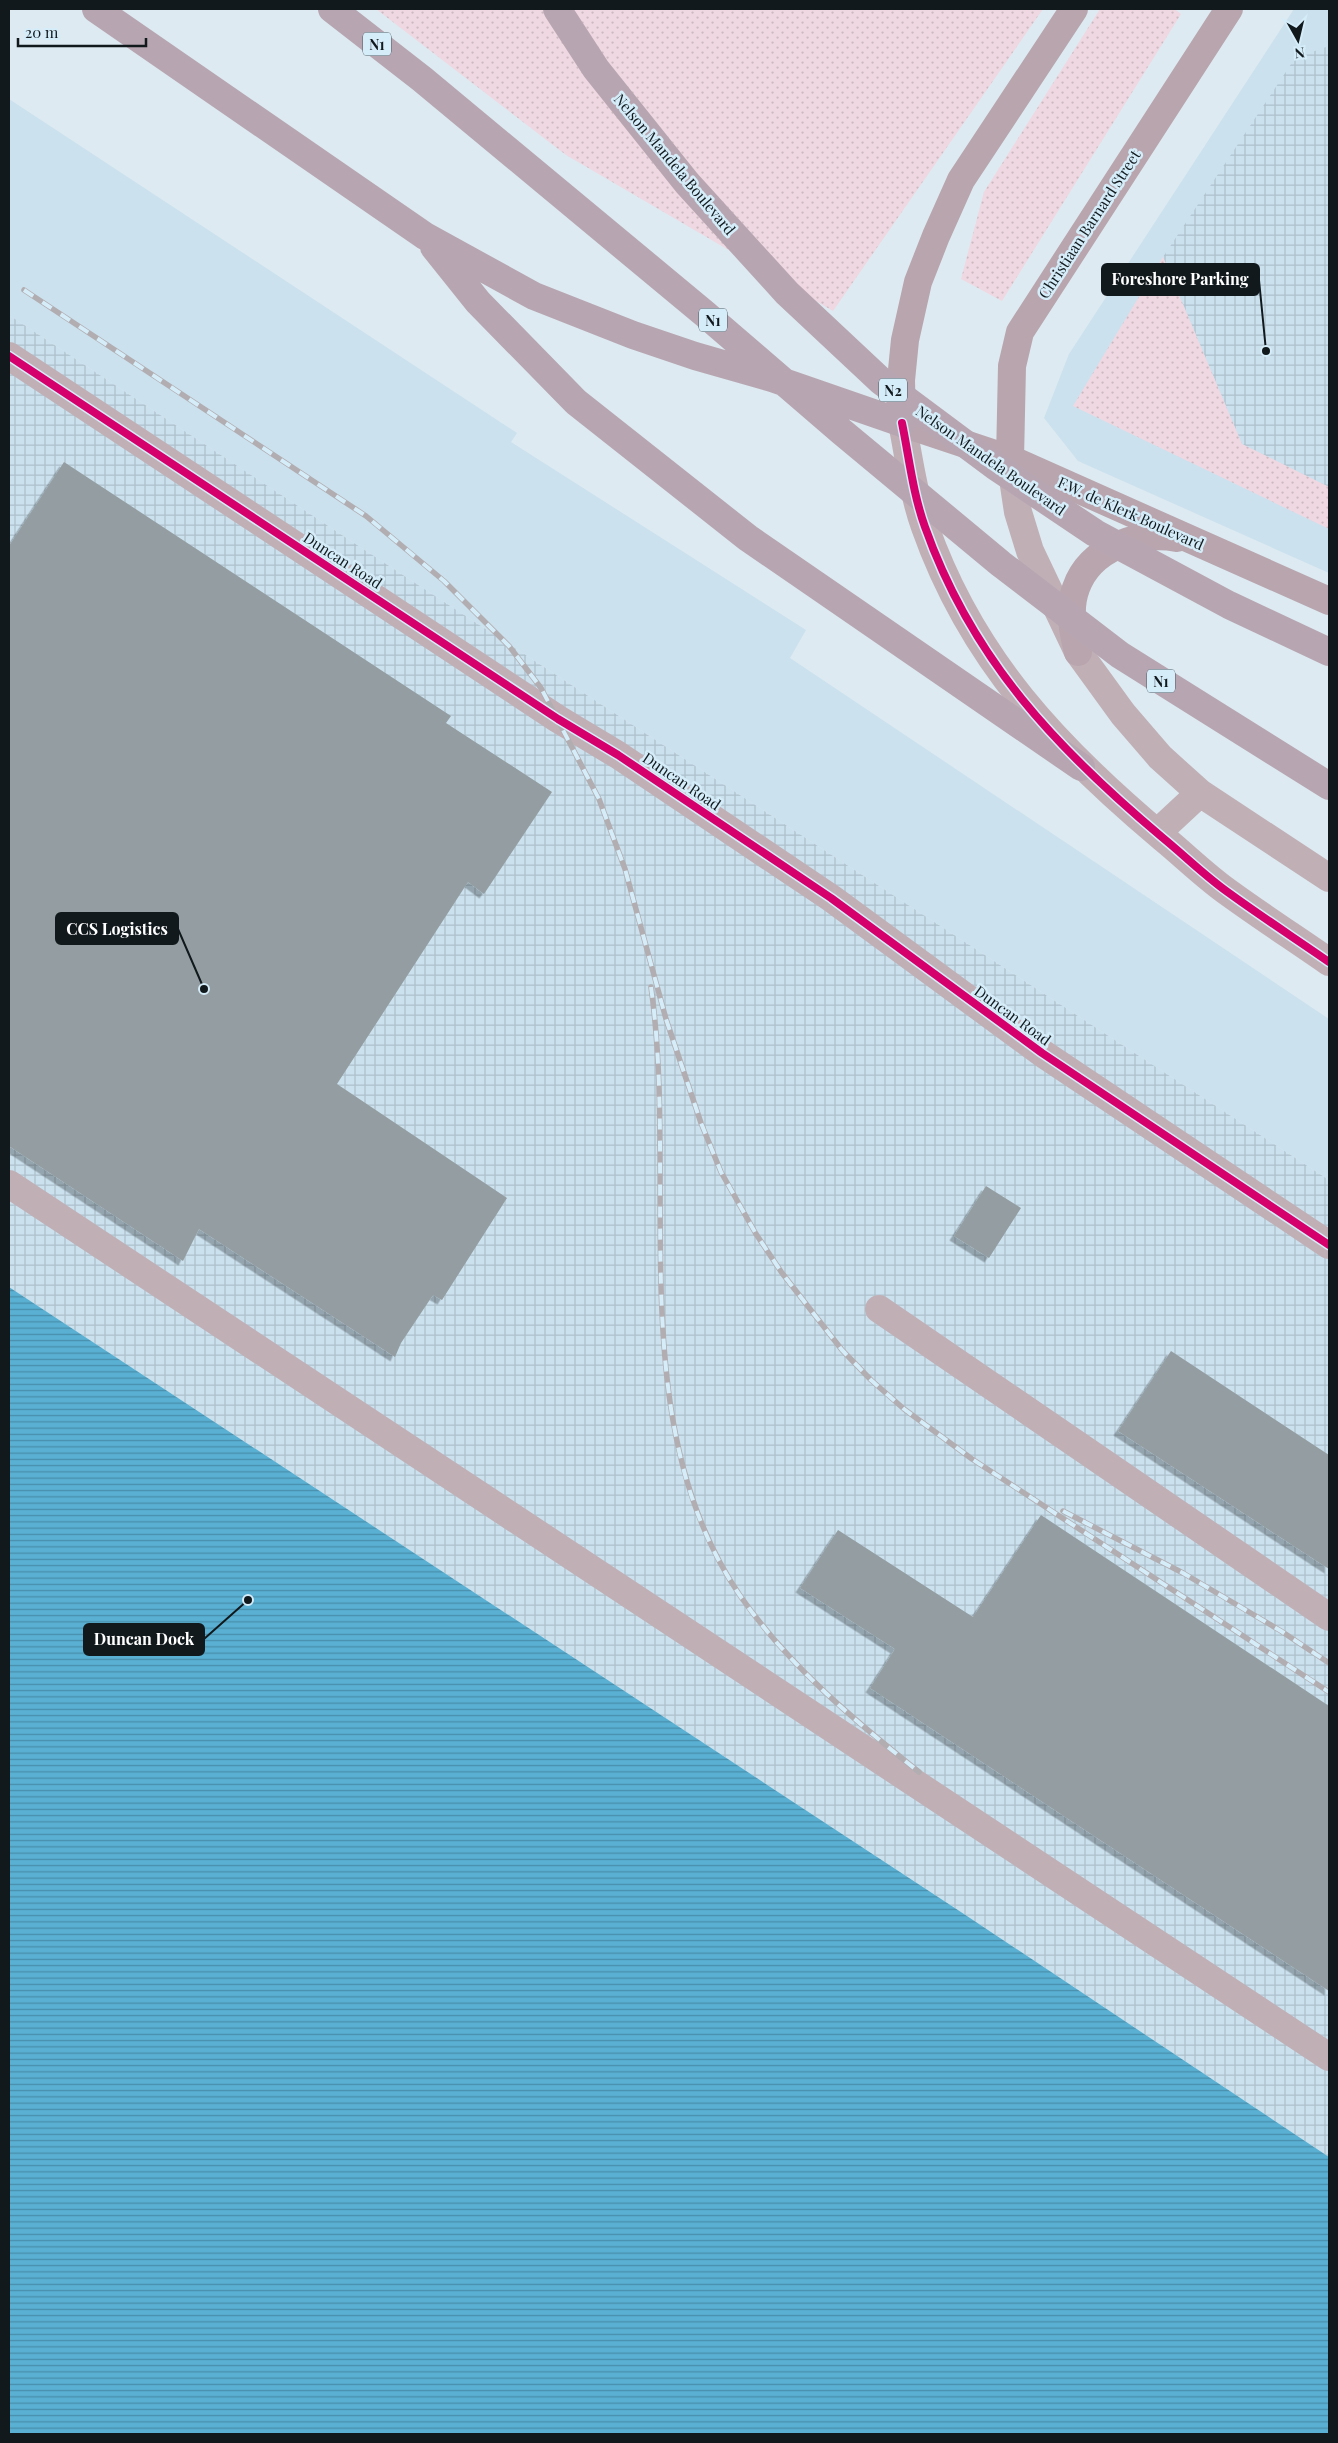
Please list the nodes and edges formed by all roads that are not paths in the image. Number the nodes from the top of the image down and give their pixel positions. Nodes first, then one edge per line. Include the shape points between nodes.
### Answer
1 (96, 9) edge
2 (332, 9) edge
3 (557, 9) edge
4 (1074, 9) edge
5 (1229, 9) edge
6 (425, 236) junction
7 (9, 356) edge
8 (902, 423) junction
9 (1010, 459) junction
10 (1196, 541) junction
11 (1329, 600) edge
12 (1078, 652) junction
13 (1329, 652) edge
14 (1081, 767) junction
15 (1329, 786) edge
16 (1200, 793) junction
17 (1157, 833) junction
18 (1329, 878) edge
19 (1329, 962) edge
20 (9, 1184) edge
21 (1329, 1245) edge
22 (879, 1309) dead end
23 (1329, 1617) edge
24 (1329, 2057) edge

1 - 6 highway
2 - 15 highway, N1 via 422,79 1016,575 1120,655
3 - 13 highway, Nelson Mandela Boulevard / N2 via 596,69 687,183 787,293 881,381 995,466 1095,533 1229,605
4 - 8 main road via 961,180 936,236 918,282 905,340 901,380
5 - 9 main road, Christiaan Barnard Street via 1020,332 1012,366
6 - 8 highway via 534,296 633,335
6 - 14 highway via 478,302 576,402 748,538
7 - 21 street, Duncan Road via 831,898 1042,1053
8 - 9 main road, F.W. de Klerk Boulevard
8 - 14 street via 924,525 948,583 1000,672
9 - 10 main road, F.W. de Klerk Boulevard
9 - 12 street via 1018,512 1030,551
10 - 11 main road, F.W. de Klerk Boulevard
10 - 12 main road via 1145,536 1123,542 1088,567 1076,587 1072,604
12 - 16 street via 1154,750
14 - 17 street
16 - 17 street
16 - 18 street
17 - 19 street via 1228,892
20 - 24 street
22 - 23 street

